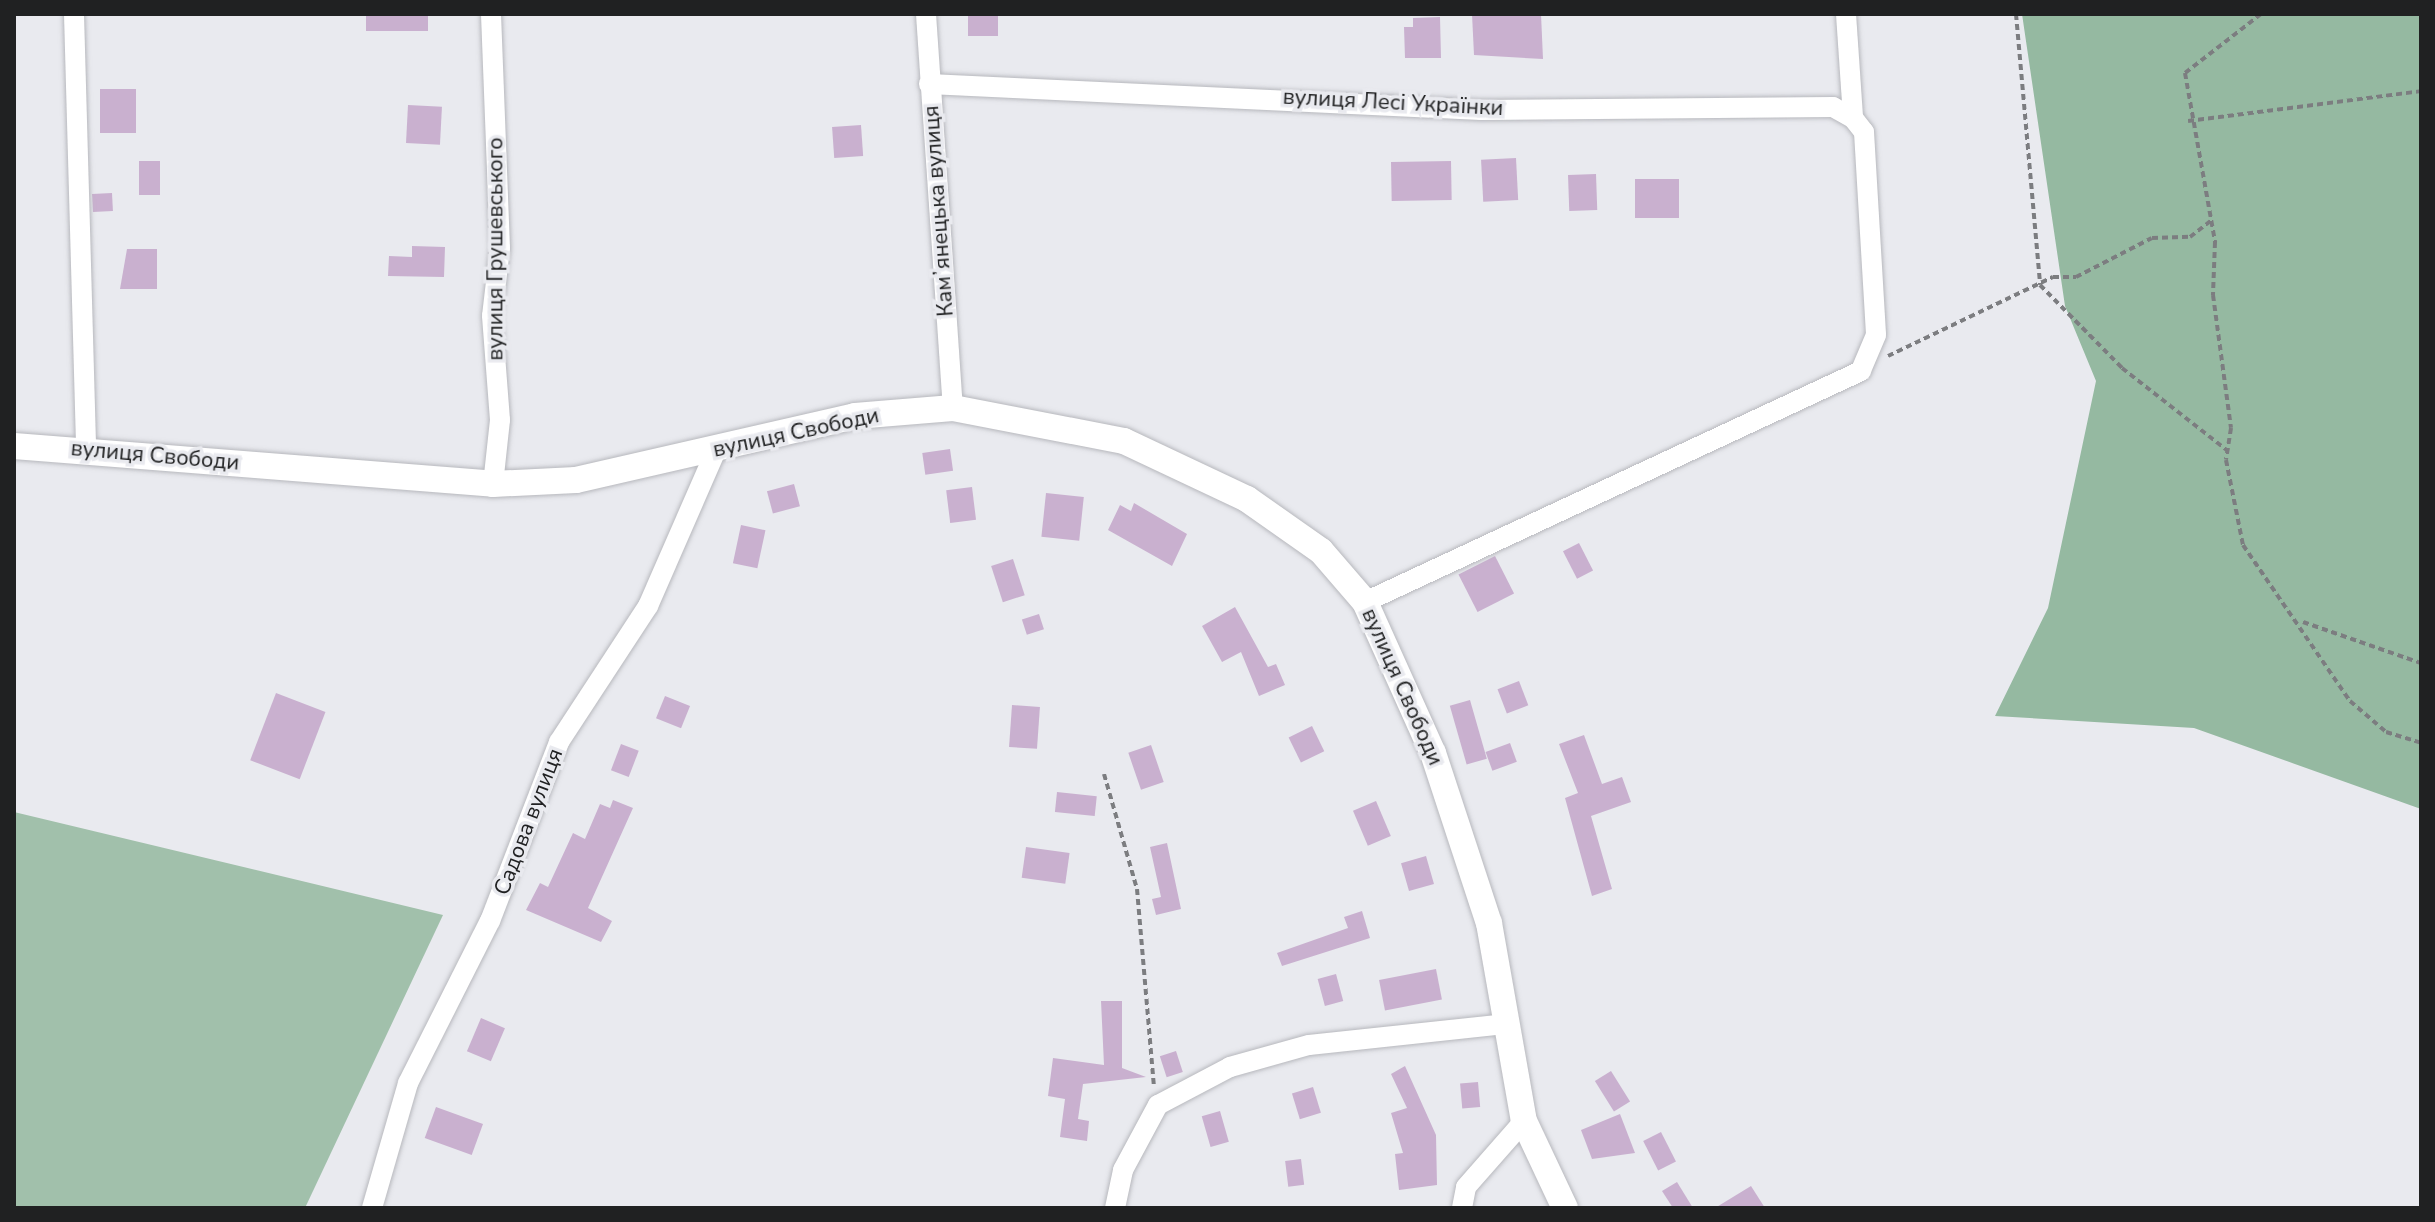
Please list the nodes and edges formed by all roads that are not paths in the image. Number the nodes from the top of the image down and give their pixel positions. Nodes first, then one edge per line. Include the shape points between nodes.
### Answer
1 (74, 14) edge
2 (491, 14) edge
3 (926, 14) edge
4 (1846, 14) edge
5 (929, 84) junction
6 (1853, 118) junction
7 (953, 408) junction
8 (14, 446) edge
9 (86, 450) junction
10 (716, 450) junction
11 (493, 484) junction
12 (1365, 602) junction
13 (1507, 1024) junction
14 (1524, 1121) junction
15 (372, 1208) edge
16 (1115, 1208) edge
17 (1462, 1208) edge
18 (1565, 1208) edge

1 - 9 street
2 - 11 street, вулиця Грушевського via 500,248 492,316 500,420
3 - 5 street, Камʼянецька вулиця
4 - 6 street
5 - 6 street, вулиця Лесі Українки via 1481,110 1833,107
5 - 7 street, Камʼянецька вулиця
6 - 12 street via 1864,132 1876,335 1861,371
7 - 10 street, вулиця Свободи via 855,416
7 - 12 street, вулиця Свободи via 1124,441 1247,499 1321,551
8 - 9 street, вулиця Свободи
9 - 11 street, вулиця Свободи
10 - 11 street, вулиця Свободи via 576,480
10 - 15 street, Садова вулиця via 648,606 559,742 490,921 408,1083
12 - 13 street, вулиця Свободи via 1438,767 1489,923
13 - 14 street, вулиця Свободи
13 - 16 street via 1309,1045 1230,1067 1158,1105 1123,1170
14 - 17 street via 1466,1187
14 - 18 street, вулиця Свободи

